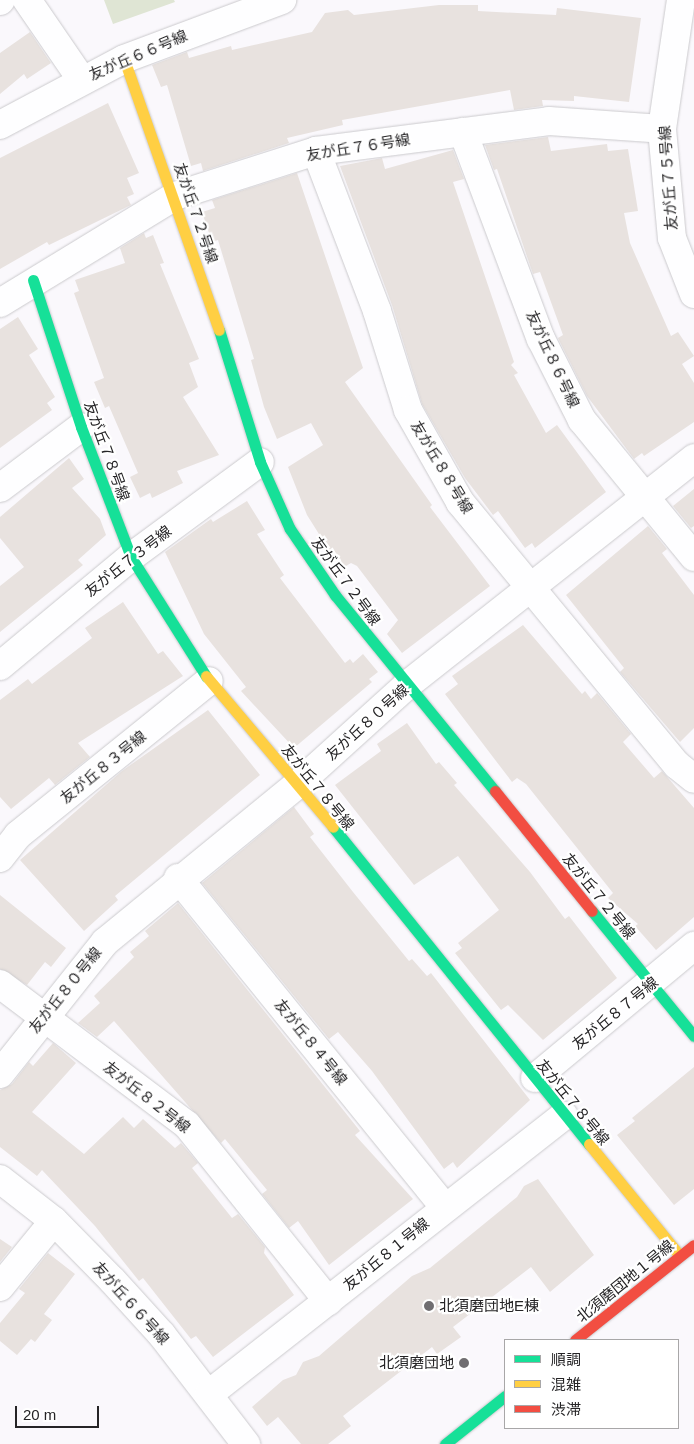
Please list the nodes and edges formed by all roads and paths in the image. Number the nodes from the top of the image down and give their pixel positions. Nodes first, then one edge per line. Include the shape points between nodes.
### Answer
1 (27, 0) edge
2 (282, 0) edge
3 (681, 0) edge
4 (124, 59) junction
5 (81, 79) junction
6 (0, 125) edge
7 (662, 129) junction
8 (463, 132) junction
9 (316, 151) junction
10 (175, 196) junction
11 (33, 280) junction
12 (694, 294) edge
13 (0, 303) edge
14 (81, 427) junction
15 (694, 458) edge
16 (260, 462) junction
17 (0, 488) edge
18 (645, 496) junction
19 (131, 557) junction
20 (694, 557) edge
21 (529, 589) junction
22 (0, 666) edge
23 (209, 681) junction
24 (407, 685) junction
25 (694, 779) edge
26 (298, 784) junction
27 (0, 858) edge
28 (178, 878) junction
29 (694, 946) edge
30 (0, 984) edge
31 (652, 984) junction
32 (41, 1017) junction
33 (694, 1036) edge
34 (0, 1074) edge
35 (534, 1078) junction
36 (564, 1116) junction
37 (0, 1179) edge
38 (444, 1206) junction
39 (54, 1221) junction
40 (694, 1245) edge
41 (680, 1256) junction
42 (0, 1287) edge
43 (328, 1301) junction
44 (576, 1339) edge
45 (209, 1394) junction
46 (504, 1397) edge
47 (246, 1444) edge
48 (445, 1444) edge

1 - 5 street
2 - 4 street, 友が丘６６号線
3 - 7 street, 友が丘７５号線
4 - 5 street, 友が丘６６号線
4 - 10 street, 友が丘７２号線
5 - 6 street, 友が丘６６号線
7 - 8 street, 友が丘７６号線 via 549,122
7 - 12 street, 友が丘７５号線 via 672,238
8 - 9 street, 友が丘７６号線
8 - 18 street, 友が丘８６号線 via 549,356 582,420
9 - 10 street, 友が丘７６号線
9 - 21 street, 友が丘８８号線 via 377,311 408,410 460,502
10 - 11 street, 友が丘７６号線
10 - 16 street, 友が丘７２号線 via 245,404
11 - 13 street, 友が丘７６号線
11 - 14 street, 友が丘７８号線
14 - 17 street
14 - 19 street, 友が丘７８号線
15 - 18 street, 友が丘８０号線
16 - 19 street, 友が丘７３号線
16 - 24 street, 友が丘７２号線 via 290,529 335,595
18 - 20 street, 友が丘８６号線
18 - 21 street, 友が丘８０号線
19 - 22 street, 友が丘７３号線
19 - 23 street, 友が丘７８号線
21 - 24 street, 友が丘８０号線
21 - 25 street, 友が丘８８号線 via 677,765
23 - 26 street, 友が丘７８号線
23 - 27 street, 友が丘８３号線 via 18,836
24 - 26 street, 友が丘８０号線
24 - 31 street, 友が丘７２号線
26 - 28 street, 友が丘８０号線
26 - 35 street, 友が丘７８号線
28 - 32 street, 友が丘８０号線 via 105,942
28 - 38 street, 友が丘８４号線
29 - 31 street, 友が丘８７号線
30 - 32 street, 友が丘８２号線
31 - 33 street, 友が丘７２号線
31 - 35 street, 友が丘８７号線
32 - 34 street, 友が丘８０号線
32 - 43 street, 友が丘８２号線 via 187,1125
35 - 36 street, 友が丘７８号線
36 - 38 street, 友が丘８１号線
36 - 41 street, 友が丘７８号線
37 - 39 street, 友が丘６６号線
38 - 43 street, 友が丘８１号線
39 - 42 street
39 - 45 street, 友が丘６６号線 via 162,1335
40 - 41 street, 北須磨団地１号線
41 - 44 street, 北須磨団地１号線
43 - 45 street, 友が丘８１号線
45 - 47 street, 友が丘６６号線
46 - 48 street

